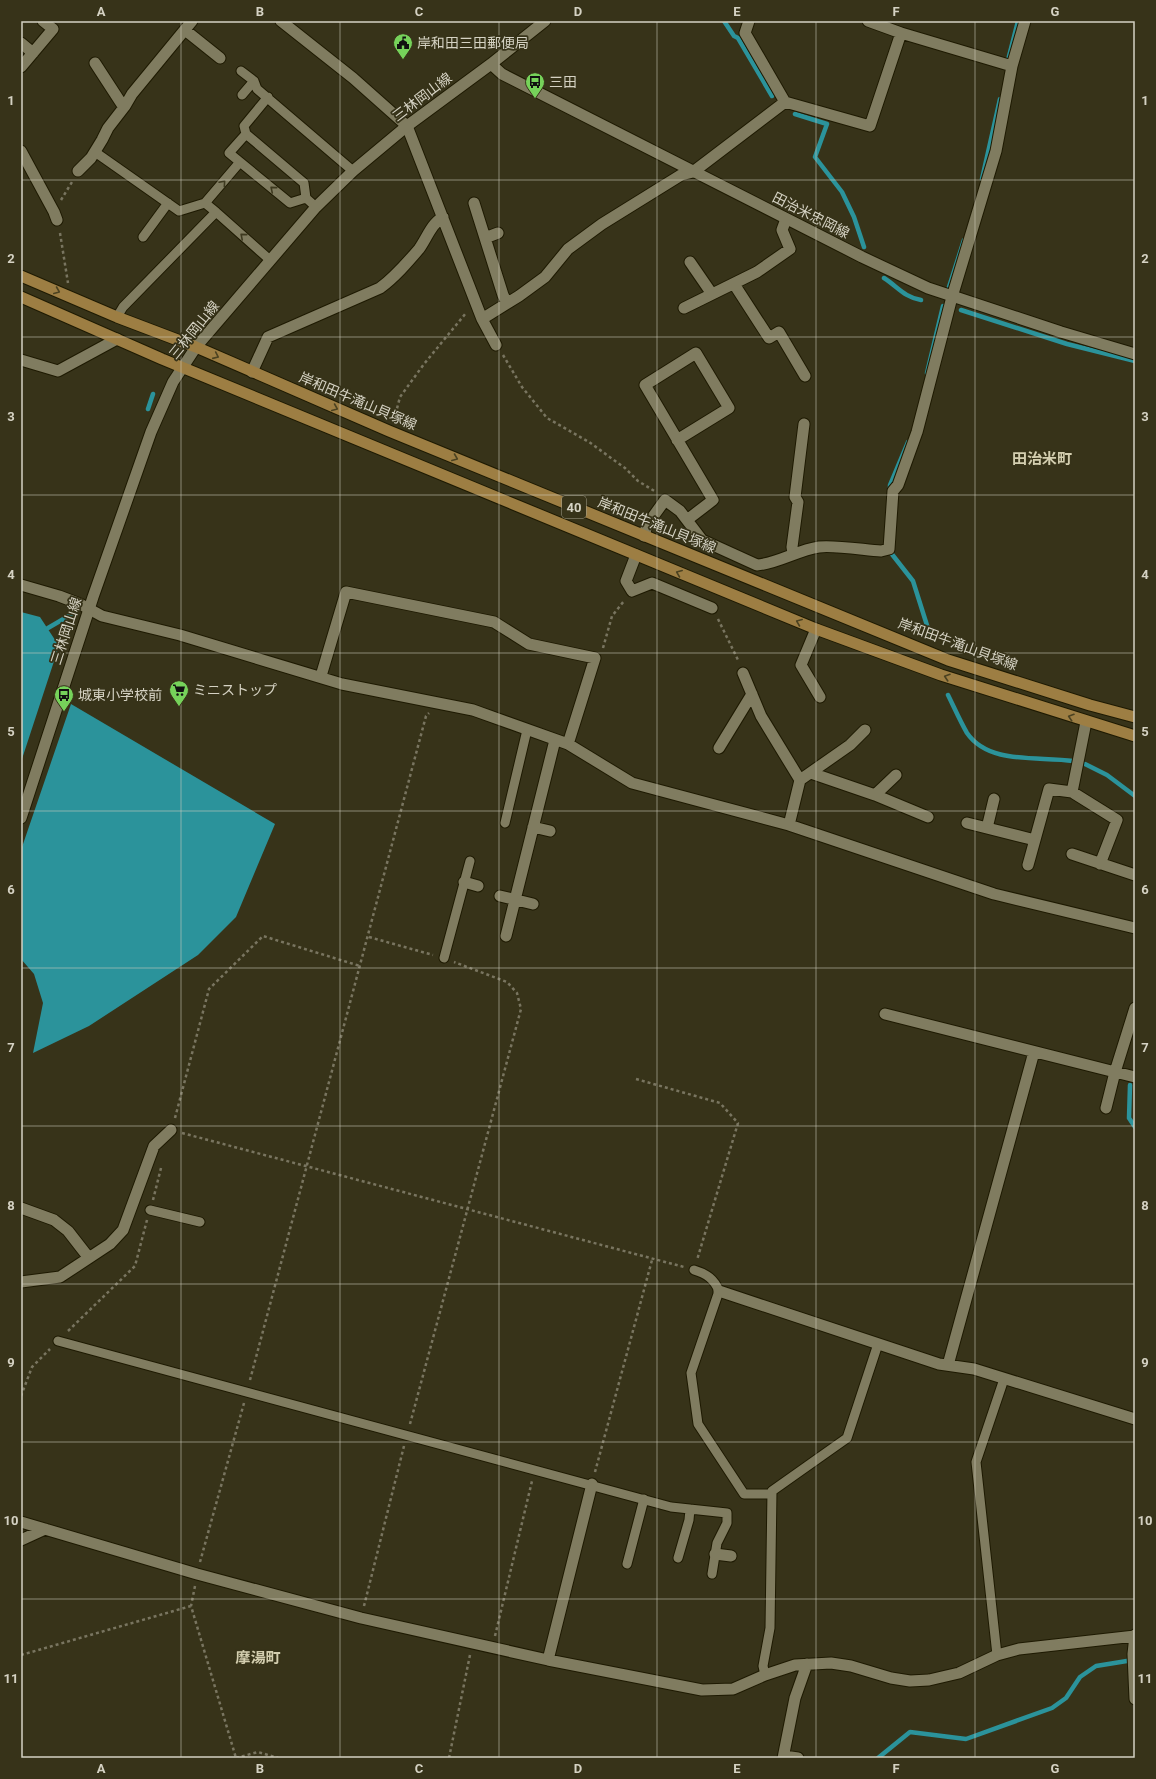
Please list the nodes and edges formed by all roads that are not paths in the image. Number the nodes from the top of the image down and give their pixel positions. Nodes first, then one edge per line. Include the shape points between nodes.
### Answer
1 (43, 21) edge
2 (192, 21) edge
3 (281, 21) edge
4 (545, 21) edge
5 (749, 21) edge
6 (868, 21) edge
7 (1025, 21) edge
8 (185, 30) junction
9 (901, 33) junction
10 (21, 43) edge
11 (33, 53) junction
12 (220, 58) dead end
13 (95, 63) dead end
14 (491, 64) junction
15 (1012, 66) junction
16 (21, 67) edge
17 (241, 71) dead end
18 (254, 81) junction
19 (242, 95) dead end
20 (268, 97) junction
21 (785, 102) junction
22 (125, 106) junction
23 (408, 126) junction
24 (246, 134) junction
25 (21, 151) edge
26 (95, 152) junction
27 (240, 162) junction
28 (78, 171) road end
29 (353, 171) junction
30 (693, 172) junction
31 (306, 198) junction
32 (168, 203) junction
33 (474, 203) dead end
34 (205, 204) junction
35 (316, 207) junction
36 (216, 212) junction
37 (56, 216) road end
38 (443, 217) junction
39 (786, 219) junction
40 (498, 233) dead end
41 (143, 237) dead end
42 (485, 238) junction
43 (270, 260) junction
44 (690, 262) dead end
45 (21, 276) edge
46 (734, 284) junction
47 (712, 294) junction
48 (21, 297) edge
49 (952, 297) junction
50 (507, 303) junction
51 (684, 308) dead end
52 (117, 317) junction
53 (482, 319) junction
54 (117, 339) junction
55 (496, 345) road end
56 (196, 347) junction
57 (1135, 354) edge
58 (21, 360) edge
59 (182, 367) junction
60 (252, 372) junction
61 (805, 376) dead end
62 (804, 424) dead end
63 (677, 440) junction
64 (687, 520) junction
65 (644, 536) junction
66 (793, 553) junction
67 (636, 555) junction
68 (21, 585) edge
69 (712, 608) road end
70 (89, 610) junction
71 (816, 629) junction
72 (743, 673) road end
73 (321, 676) junction
74 (752, 694) junction
75 (820, 697) dead end
76 (1135, 717) edge
77 (1086, 722) junction
78 (527, 730) junction
79 (865, 730) dead end
80 (1135, 736) edge
81 (555, 740) junction
82 (568, 744) junction
83 (718, 748) dead end
84 (811, 773) junction
85 (896, 775) dead end
86 (800, 780) junction
87 (1072, 792) junction
88 (875, 795) junction
89 (994, 799) dead end
90 (928, 817) dead end
91 (21, 818) edge
92 (505, 823) dead end
93 (967, 823) dead end
94 (789, 825) junction
95 (533, 827) junction
96 (987, 828) junction
97 (550, 831) dead end
98 (1035, 840) junction
99 (1072, 854) dead end
100 (470, 860) dead end
101 (1100, 864) junction
102 (1028, 865) dead end
103 (1135, 876) edge
104 (464, 882) junction
105 (478, 886) dead end
106 (500, 896) dead end
107 (516, 900) junction
108 (533, 904) dead end
109 (1135, 928) edge
110 (506, 936) dead end
111 (444, 958) road end
112 (1135, 1008) edge
113 (885, 1014) dead end
114 (1034, 1052) junction
115 (1115, 1072) junction
116 (1135, 1077) edge
117 (1106, 1108) dead end
118 (171, 1130) road end
119 (21, 1208) edge
120 (150, 1210) road end
121 (200, 1222) dead end
122 (89, 1258) junction
123 (694, 1270) road end
124 (21, 1282) edge
125 (719, 1292) junction
126 (58, 1341) road end
127 (878, 1344) junction
128 (948, 1365) junction
129 (1004, 1379) junction
130 (1135, 1419) edge
131 (592, 1484) junction
132 (772, 1494) junction
133 (644, 1499) junction
134 (690, 1509) junction
135 (21, 1522) edge
136 (45, 1529) junction
137 (21, 1540) edge
138 (715, 1554) junction
139 (731, 1556) dead end
140 (678, 1558) dead end
141 (627, 1564) dead end
142 (712, 1574) dead end
143 (1135, 1636) edge
144 (997, 1655) junction
145 (548, 1660) junction
146 (807, 1664) junction
147 (765, 1675) junction
148 (1135, 1699) edge
149 (784, 1757) edge
150 (798, 1758) edge

1 - 11 street via 53,29
2 - 8 street
3 - 23 street
4 - 14 street, 三林岡山線
5 - 21 street via 744,33
6 - 9 street
7 - 15 street
8 - 12 street
8 - 22 street
9 - 15 street
9 - 21 street via 870,126
10 - 11 street
11 - 16 street
13 - 22 street via 120,103
14 - 23 street, 三林岡山線
14 - 30 street, 田治米忠岡線 via 502,74
15 - 49 street via 996,151
17 - 18 lane
18 - 19 lane
18 - 20 lane via 257,89
20 - 24 lane via 244,126
20 - 29 lane
21 - 30 street
22 - 26 street via 108,128
23 - 29 street, 三林岡山線
23 - 38 street
24 - 27 lane via 229,153
24 - 31 lane via 304,183
25 - 37 street
26 - 28 street
26 - 32 lane
31 -> 27 lane via 290,203
34 -> 27 lane
29 - 35 street, 三林岡山線
30 - 39 street, 田治米忠岡線
30 - 50 street via 681,175 597,228 568,249 544,277
31 - 35 lane
32 - 34 lane via 179,211
32 - 41 lane
33 - 42 street
34 - 36 lane
35 - 43 street, 三林岡山線
43 -> 36 lane
36 - 52 lane via 123,306
38 - 53 street
38 - 60 street via 437,220 420,248 395,277 380,288 268,338
39 - 46 street via 782,230 790,249 757,272
39 - 49 street, 田治米忠岡線 via 888,270
40 - 42 street
42 - 50 street
43 - 56 street, 三林岡山線
44 - 47 street
45 -> 52 main road, 岸和田牛滝山貝塚線 / 40
46 - 47 street
46 - 61 street via 769,338 779,332
47 - 51 street
48 - 54 main road, 40
49 - 57 street, 田治米忠岡線
49 - 66 street via 917,432 894,490 889,549 881,551 820,547
50 - 53 street
52 - 56 main road, 岸和田牛滝山貝塚線 / 40
53 - 55 street
54 - 58 street via 58,372
54 - 59 main road, 40
56 - 59 street, 三林岡山線
56 -> 60 main road, 岸和田牛滝山貝塚線 / 40
59 - 67 main road, 40
59 - 70 street, 三林岡山線 via 152,432
60 -> 65 main road, 岸和田牛滝山貝塚線 / 40
62 - 66 street via 795,497 798,502
63 - 63 street via 645,385 696,353 729,408
63 - 64 street via 713,500
64 - 65 street via 665,500 647,525
64 - 66 street via 702,540 757,565 764,565
65 - 76 main road, 岸和田牛滝山貝塚線 / 40 via 948,660
67 - 69 street via 626,581 632,591 652,583
71 -> 67 main road, 40
68 - 70 street via 59,596
70 - 73 street via 102,616 180,635
70 - 91 street, 三林岡山線
71 - 75 street via 800,665
77 -> 71 main road, 40 via 941,675
72 - 74 street
73 - 78 street via 342,684 473,710
73 - 82 street via 346,592 494,622 529,644 595,658
74 - 83 street
74 - 86 street via 761,716
77 - 80 main road, 40
77 - 87 street
78 - 81 street
78 - 92 lane
79 - 84 street
81 - 82 street
81 - 95 street
82 - 94 street via 632,783
84 - 86 street
84 - 88 street
85 - 88 street
86 - 94 street
87 - 98 street via 1049,789
87 - 101 street via 1118,820
88 - 90 street
89 - 96 street
93 - 96 street
94 - 109 street via 994,894
95 - 97 street
95 - 107 street
96 - 98 street
98 - 102 street
99 - 101 street
100 - 104 lane
101 - 103 street
104 - 105 street
104 - 111 lane
106 - 107 street
107 - 108 street
107 - 110 street
112 - 115 street
113 - 114 street
114 - 115 street
114 - 128 street
115 - 116 street
115 - 117 street
118 - 122 street via 154,1146 123,1230 110,1244
119 - 122 street via 54,1220 68,1231
120 - 121 lane
122 - 124 street via 60,1277
123 - 125 lane via 715,1281
125 - 127 street
125 - 132 lane via 691,1373 698,1424 744,1494
126 - 131 lane
127 - 128 street
127 - 132 lane via 847,1438 772,1491
128 - 129 street via 974,1369
129 - 130 street
129 - 144 lane via 976,1462
131 - 133 lane
131 - 145 street
132 - 147 lane via 770,1628 763,1666
133 - 134 lane via 671,1507
133 - 141 lane
134 - 138 lane via 727,1513 727,1523 717,1543
134 - 140 lane
135 - 136 street
136 - 137 street
136 - 145 street via 360,1618
138 - 139 street
138 - 142 lane
143 - 144 street via 1019,1649
143 - 148 street
144 - 146 street via 959,1673 929,1680 910,1681 851,1666 831,1663
145 - 147 street via 702,1690 733,1689
146 - 147 street
146 - 149 street via 794,1698
149 - 150 street

